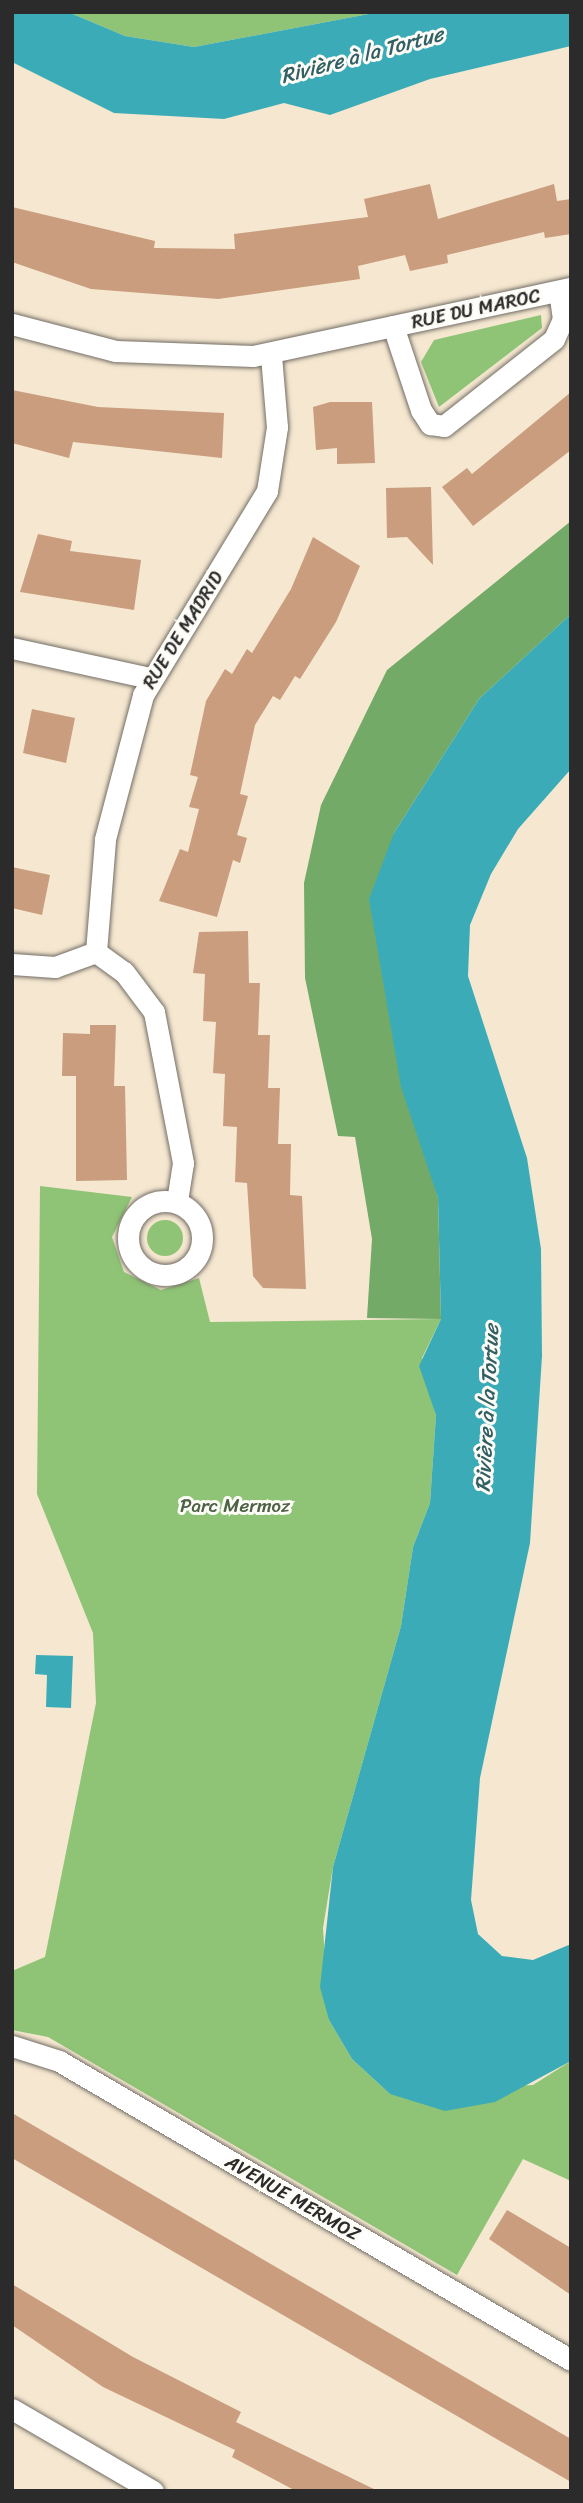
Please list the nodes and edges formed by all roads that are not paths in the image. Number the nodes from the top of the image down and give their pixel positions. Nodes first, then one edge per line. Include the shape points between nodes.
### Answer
1 (565, 290) edge
2 (12, 324) edge
3 (393, 326) junction
4 (271, 355) junction
5 (12, 648) edge
6 (150, 678) junction
7 (96, 952) junction
8 (12, 964) edge
9 (177, 1202) dead end
10 (12, 2046) edge
11 (571, 2360) edge
12 (12, 2409) edge
13 (153, 2491) edge

1 - 3 street, RUE DU MAROC
1 - 3 street, RUE DU MAROC via 554,339 444,426 430,424 421,410
2 - 4 street, RUE DU MAROC via 146,355
3 - 4 street, RUE DU MAROC
4 - 6 street, RUE DE MADRID via 277,427 267,491 250,529
5 - 6 street
6 - 7 street, RUE DE MADRID via 111,806
7 - 8 street via 55,967
7 - 9 street via 124,972 154,1012 183,1163
10 - 11 street, AVENUE MERMOZ via 59,2062
12 - 13 street

